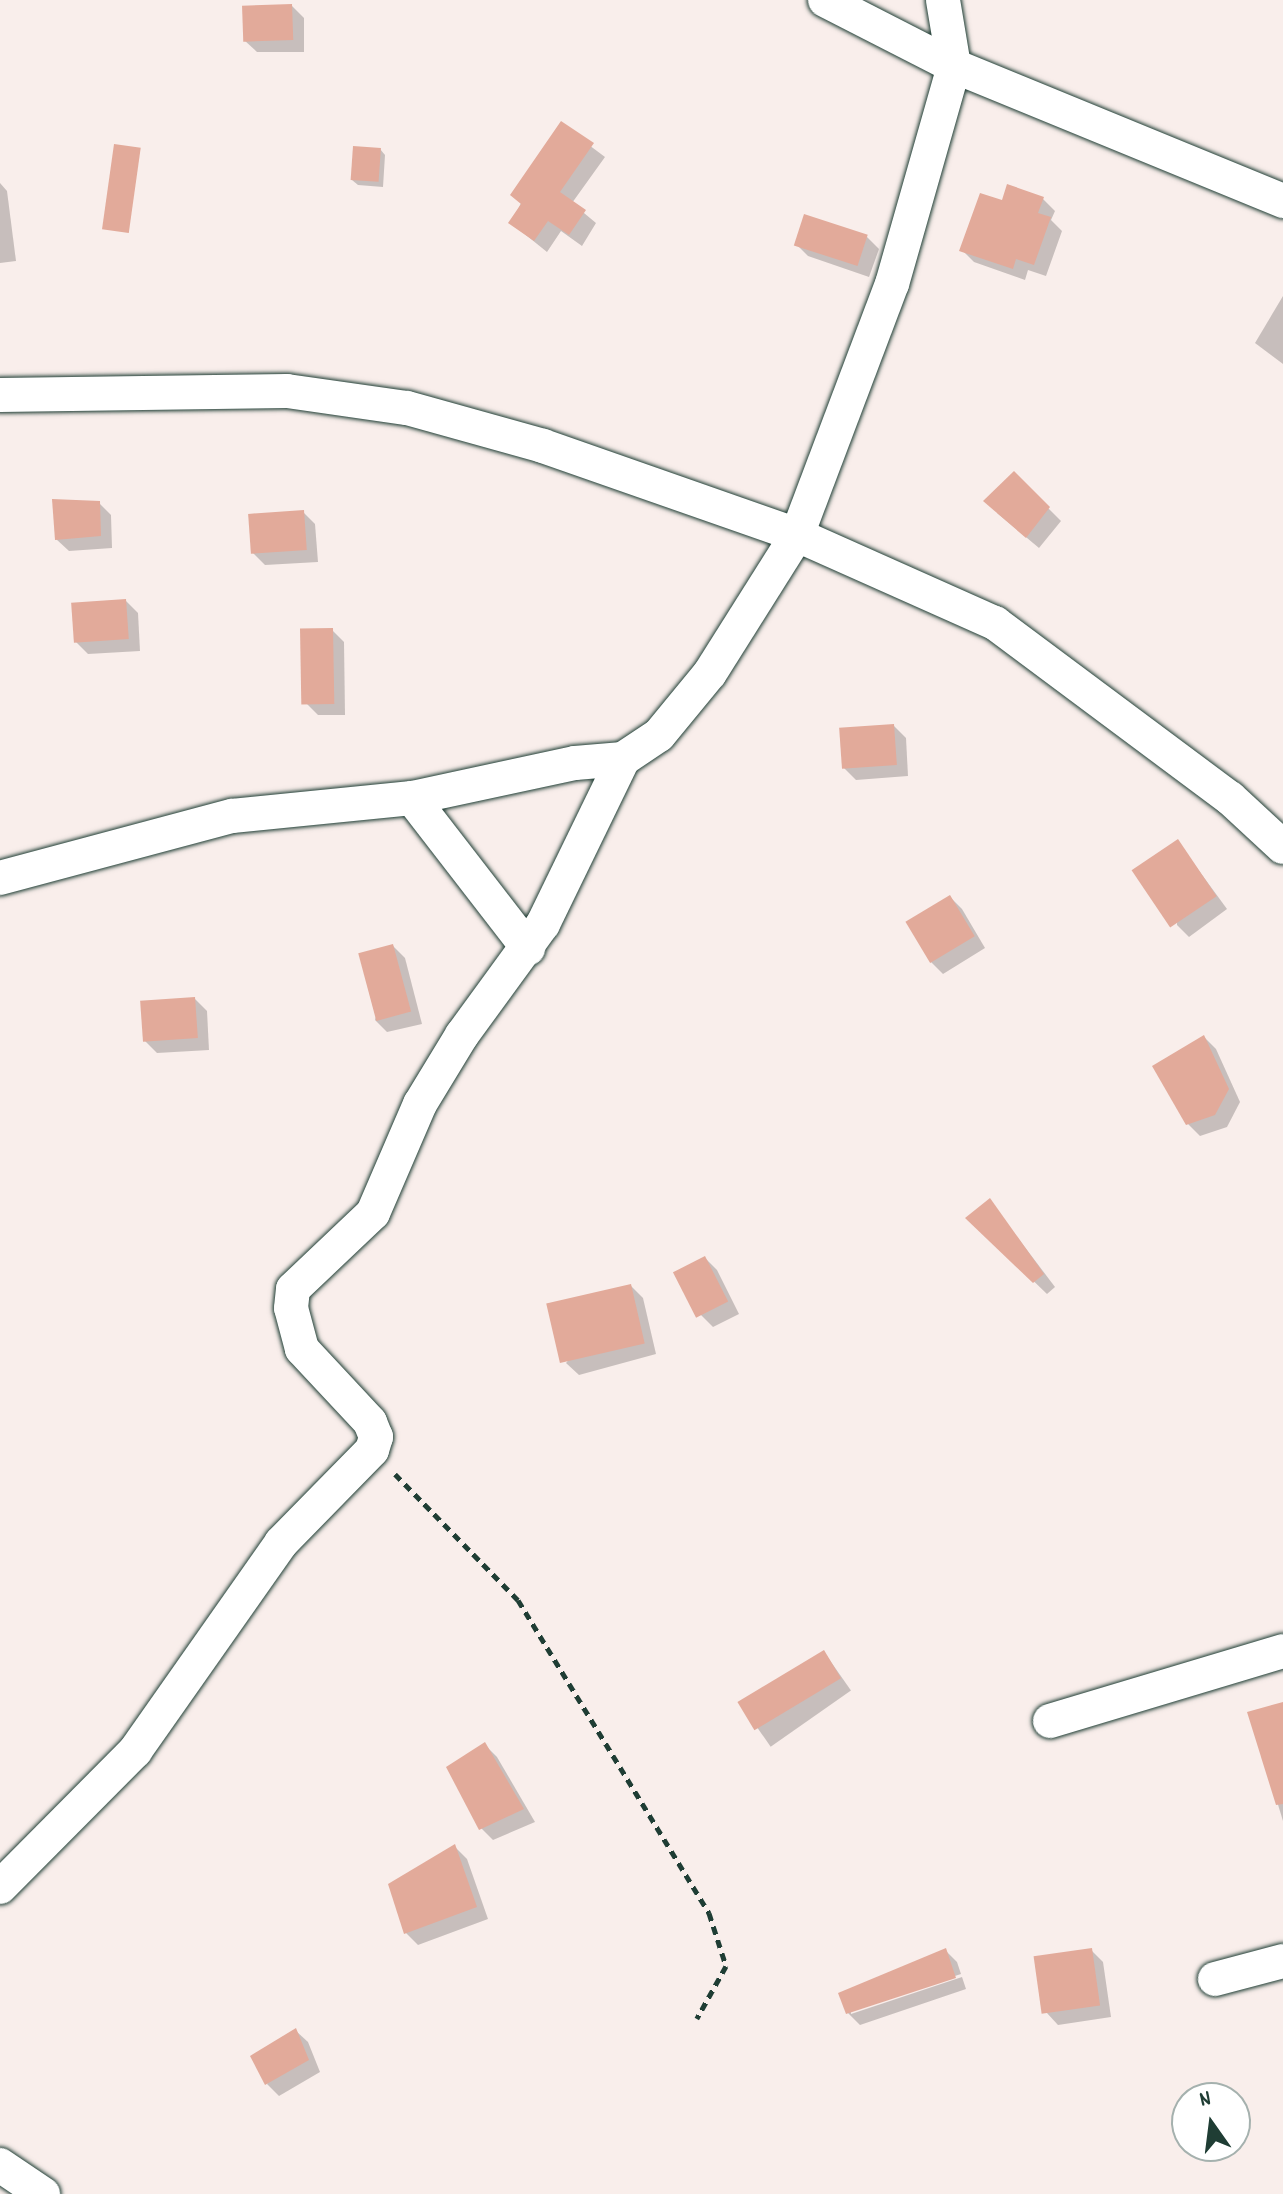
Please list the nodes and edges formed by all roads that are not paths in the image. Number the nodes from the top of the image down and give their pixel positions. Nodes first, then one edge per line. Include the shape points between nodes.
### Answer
1 (825, 0) edge
2 (943, 0) edge
3 (954, 66) junction
4 (1283, 201) edge
5 (0, 395) edge
6 (797, 535) junction
7 (623, 759) junction
8 (412, 798) junction
9 (1283, 847) edge
10 (0, 878) edge
11 (528, 948) junction
12 (1283, 1651) edge
13 (1050, 1721) dead end
14 (0, 1887) edge
15 (1283, 1961) edge
16 (1215, 1979) dead end
17 (0, 2165) edge
18 (43, 2194) edge

1 - 3 street
2 - 3 street
3 - 4 street
3 - 6 street via 892,284
5 - 6 street via 287,391 407,408 543,446
6 - 7 street via 710,673 659,735
6 - 9 street via 995,623 1230,798
7 - 8 street via 575,763
7 - 11 street
8 - 10 street via 232,816
8 - 11 street
11 - 14 street via 462,1035 420,1104 373,1213 293,1289 291,1308 302,1349 370,1422 376,1437 372,1450 281,1543 135,1751
12 - 13 street
15 - 16 street
17 - 18 street

